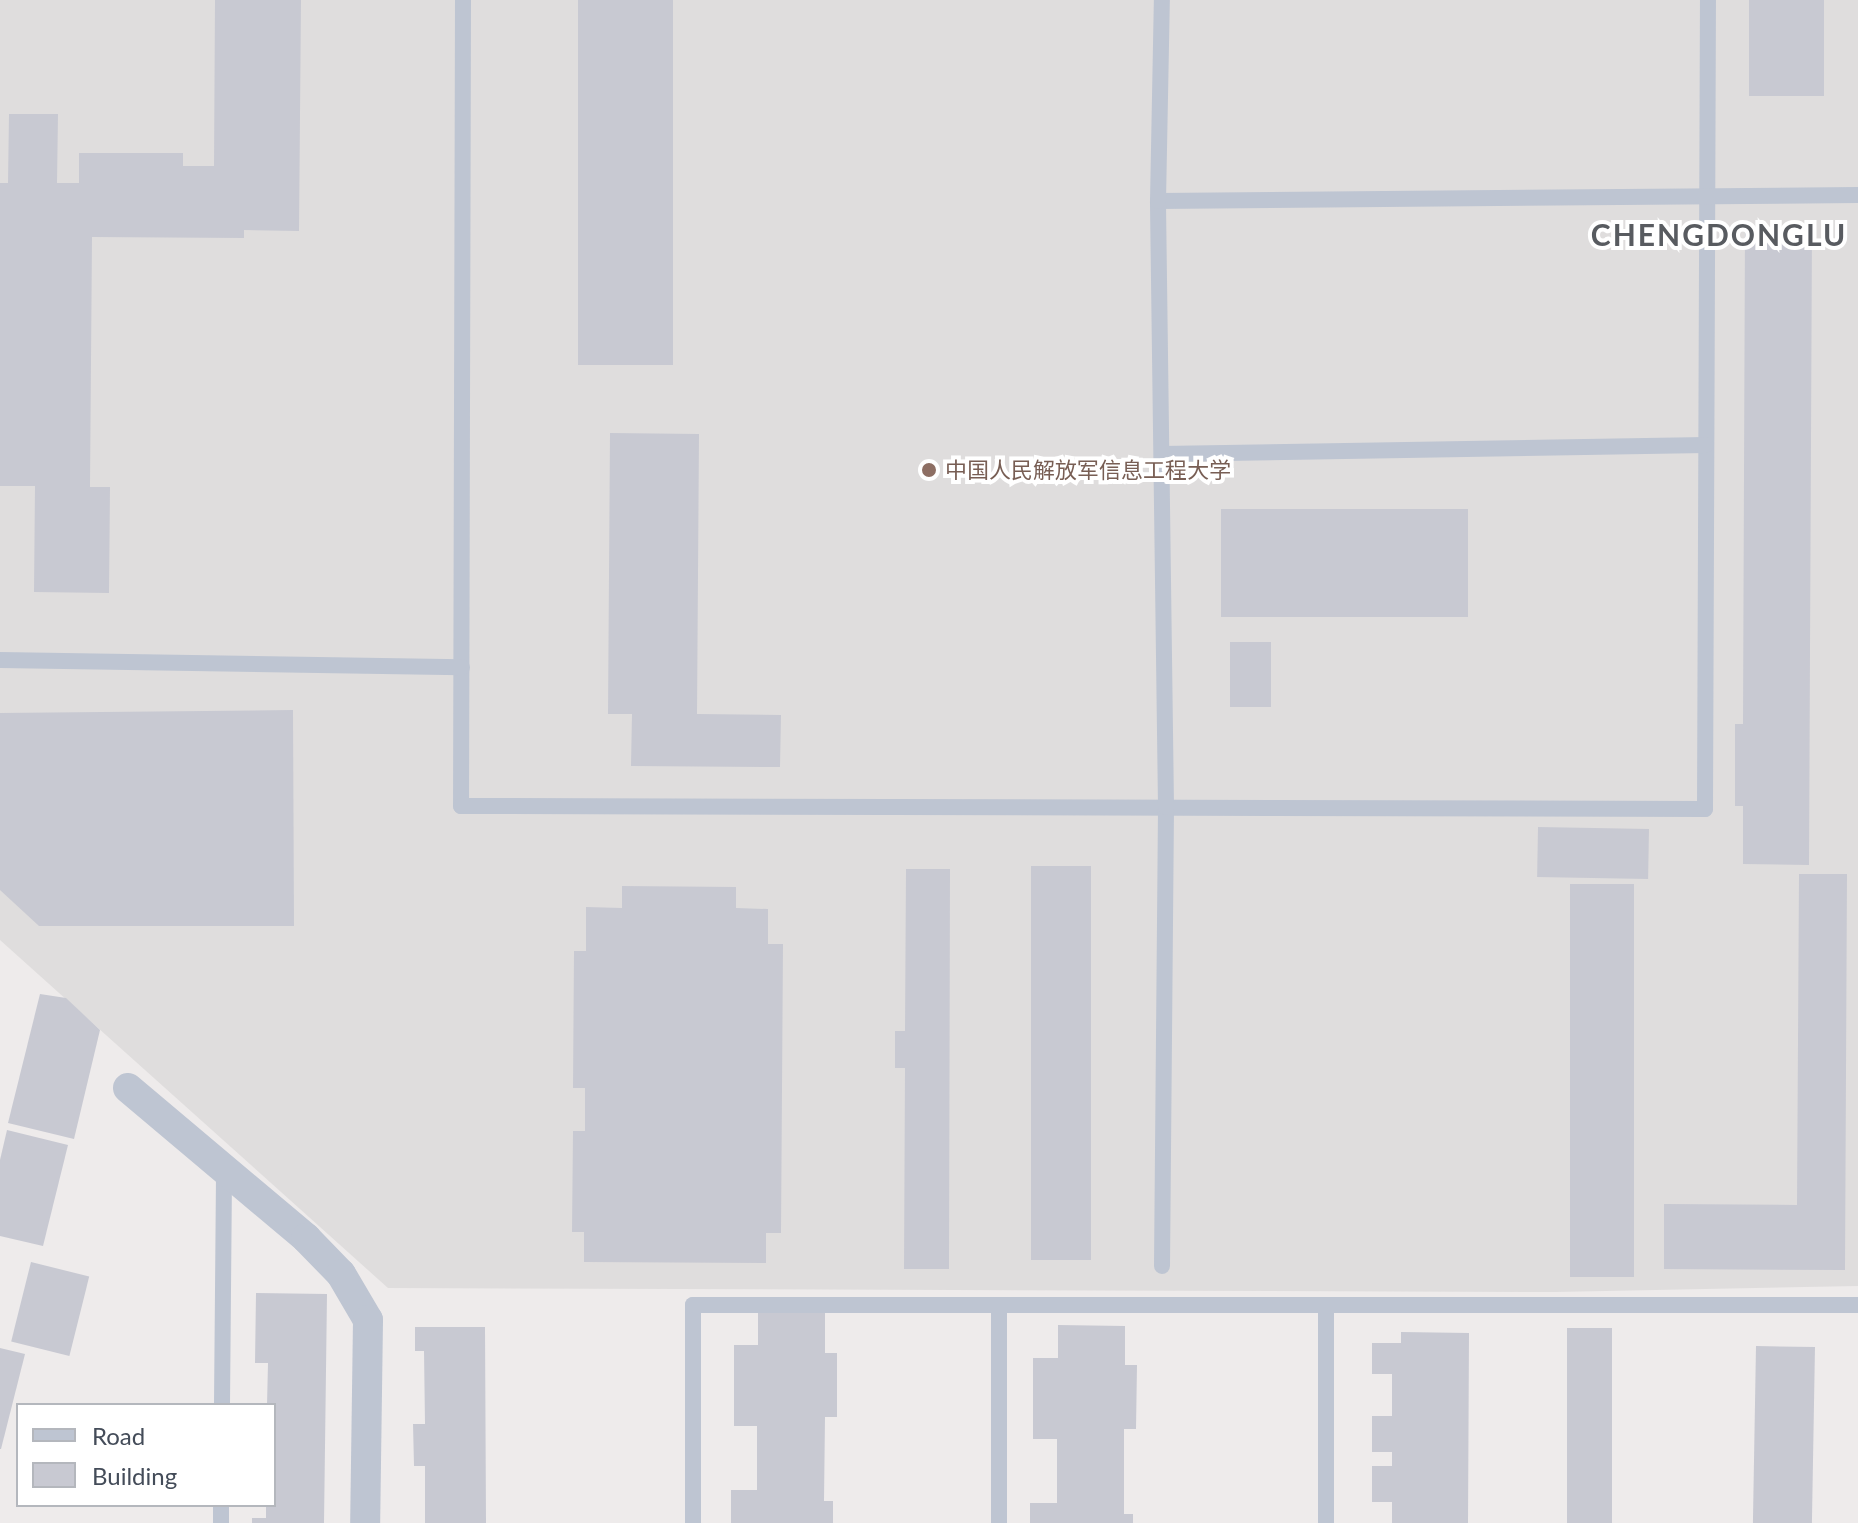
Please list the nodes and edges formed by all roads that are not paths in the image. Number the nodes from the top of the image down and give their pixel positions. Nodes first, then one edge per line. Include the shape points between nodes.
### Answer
1 (463, 0) edge
2 (1162, 0) edge
3 (1708, 0) edge
4 (1707, 195) junction
5 (1858, 195) edge
6 (1158, 201) junction
7 (1706, 445) junction
8 (1162, 454) junction
9 (0, 660) edge
10 (462, 667) junction
11 (1166, 807) junction
12 (128, 1088) dead end
13 (224, 1168) junction
14 (1162, 1266) dead end
15 (999, 1305) junction
16 (1326, 1305) junction
17 (1858, 1305) edge
18 (222, 1403) edge
19 (365, 1523) edge
20 (693, 1523) edge
21 (999, 1523) edge
22 (1326, 1523) edge

1 - 10 lane
2 - 6 lane
3 - 4 lane
4 - 5 lane
4 - 6 lane
4 - 7 lane
6 - 8 lane
7 - 8 lane
7 - 11 lane via 1705,809
8 - 11 lane
9 - 10 lane
10 - 11 lane via 461,806
11 - 14 lane
12 - 13 street
13 - 18 lane
13 - 19 street via 341,1274 368,1320
15 - 16 lane
15 - 20 lane via 693,1305
15 - 21 lane
16 - 17 lane
16 - 22 lane

